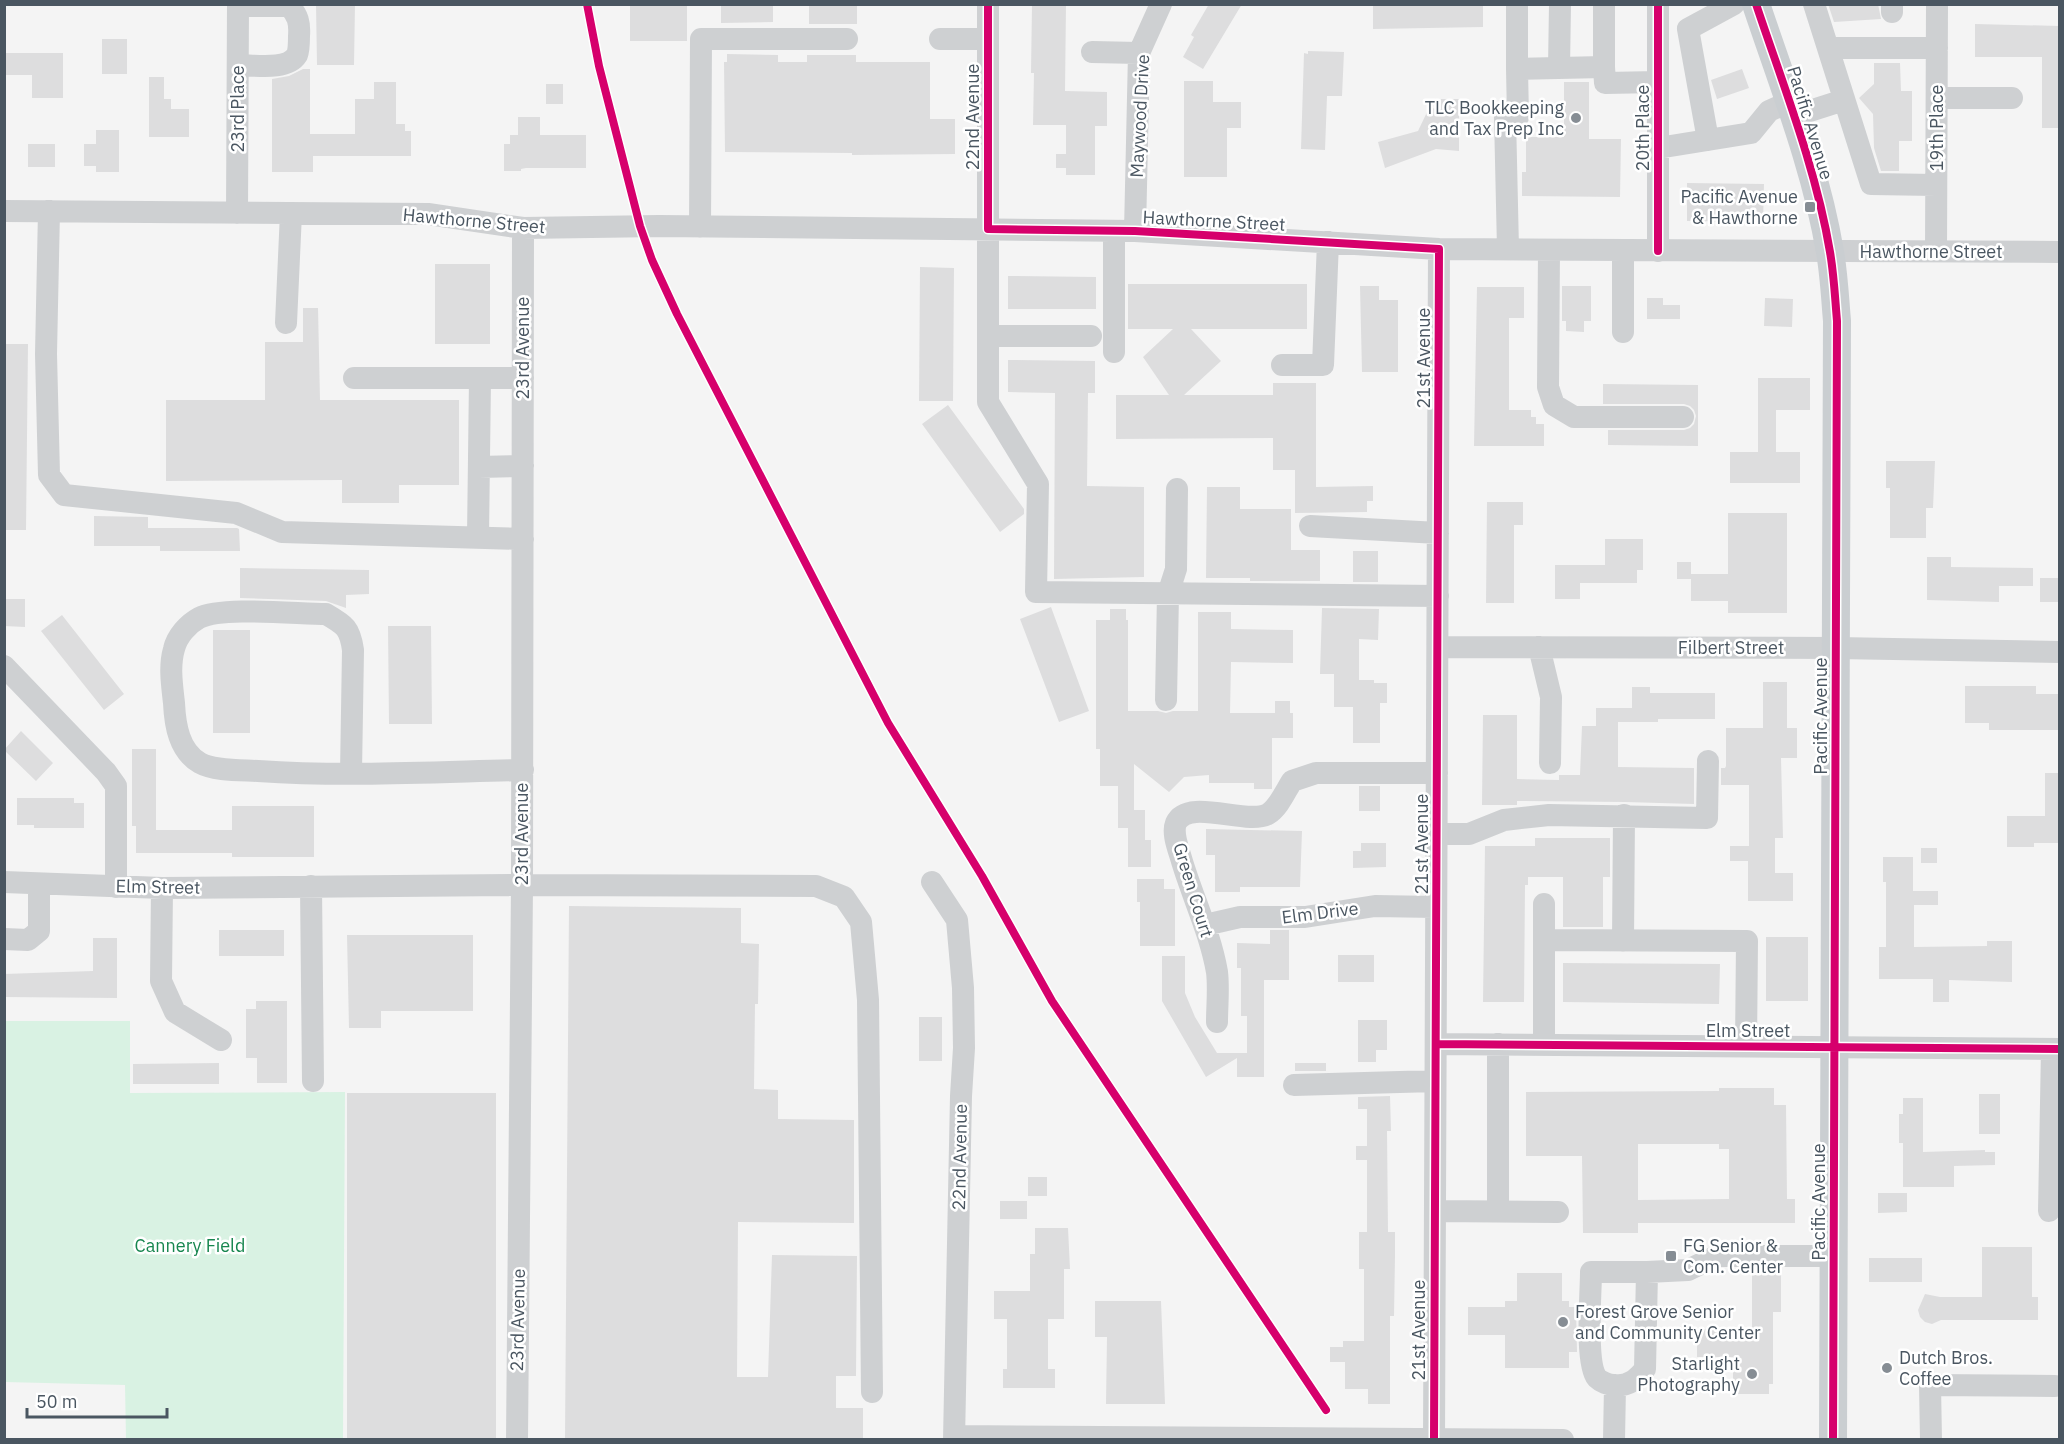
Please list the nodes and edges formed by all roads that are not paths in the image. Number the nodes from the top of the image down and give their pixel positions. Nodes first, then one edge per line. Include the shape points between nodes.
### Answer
1 (988, 4) edge
2 (1161, 4) edge
3 (1517, 4) edge
4 (1560, 4) edge
5 (1604, 4) edge
6 (1658, 4) edge
7 (1734, 4) edge
8 (1756, 4) edge
9 (1814, 4) edge
10 (1937, 4) edge
11 (238, 5) edge
12 (1688, 29) junction
13 (847, 39) dead end
14 (940, 39) dead end
15 (988, 39) junction
16 (1658, 40) junction
17 (1828, 48) junction
18 (1937, 48) junction
19 (1092, 52) dead end
20 (1140, 53) junction
21 (238, 65) junction
22 (1604, 67) junction
23 (1559, 68) junction
24 (1517, 69) junction
25 (1658, 82) junction
26 (1937, 98) junction
27 (2012, 98) dead end
28 (1844, 99) junction
29 (1792, 109) junction
30 (1708, 140) junction
31 (1658, 148) junction
32 (1936, 185) junction
33 (4, 211) edge
34 (49, 211) junction
35 (237, 213) junction
36 (291, 213) junction
37 (700, 227) junction
38 (524, 228) junction
39 (988, 229) junction
40 (1124, 231) junction
41 (1328, 242) junction
42 (1439, 249) junction
43 (1508, 249) junction
44 (1549, 250) junction
45 (1623, 251) junction
46 (1658, 251) junction
47 (1830, 251) junction
48 (1936, 251) junction
49 (2060, 252) edge
50 (286, 323) dead end
51 (1623, 332) dead end
52 (988, 336) junction
53 (1091, 336) dead end
54 (1114, 352) dead end
55 (1282, 365) dead end
56 (354, 378) dead end
57 (480, 378) junction
58 (523, 378) junction
59 (1683, 417) dead end
60 (479, 466) junction
61 (523, 466) junction
62 (1177, 489) dead end
63 (1310, 526) dead end
64 (1438, 533) junction
65 (478, 537) junction
66 (523, 539) junction
67 (1168, 594) junction
68 (1438, 596) junction
69 (1438, 647) junction
70 (1539, 647) junction
71 (1837, 648) junction
72 (2060, 652) edge
73 (4, 666) edge
74 (1166, 700) dead end
75 (1708, 761) dead end
76 (1551, 763) dead end
77 (522, 770) junction
78 (351, 773) junction
79 (1437, 773) junction
80 (1624, 815) junction
81 (1437, 834) junction
82 (4, 882) edge
83 (932, 882) dead end
84 (39, 884) junction
85 (522, 885) junction
86 (116, 886) junction
87 (311, 886) junction
88 (162, 888) junction
89 (1544, 904) dead end
90 (1436, 907) junction
91 (1205, 925) junction
92 (4, 939) edge
93 (1544, 940) junction
94 (1623, 941) junction
95 (1217, 1022) dead end
96 (221, 1040) dead end
97 (1436, 1044) junction
98 (1498, 1044) junction
99 (1544, 1044) junction
100 (1746, 1046) junction
101 (1835, 1047) junction
102 (2056, 1049) edge
103 (314, 1081) dead end
104 (1435, 1081) junction
105 (1294, 1085) dead end
106 (1435, 1211) junction
107 (1498, 1211) junction
108 (2049, 1211) dead end
109 (1558, 1212) dead end
110 (1834, 1256) junction
111 (1647, 1272) junction
112 (1615, 1386) junction
113 (2055, 1386) dead end
114 (872, 1392) dead end
115 (954, 1438) edge
116 (1080, 1438) edge
117 (1194, 1438) edge
118 (1319, 1438) edge
119 (1434, 1438) edge
120 (517, 1440) edge
121 (1563, 1440) edge
122 (1614, 1440) edge
123 (1833, 1440) edge
124 (1930, 1440) edge

1 - 15 street, 22nd Avenue
2 - 20 street, Maywood Drive
3 - 24 street
4 - 23 street
5 - 22 street
6 - 16 street, 20th Place
7 - 12 street
8 - 29 main road, Pacific Avenue
9 - 17 street
10 - 18 street, 19th Place
11 - 21 street, 23rd Place
11 - 21 street via 289,6 300,25 298,53 292,61 283,65
12 - 16 street
12 - 30 street
13 - 37 street via 701,39
14 - 15 street
15 - 39 street, 22nd Avenue
16 - 25 street, 20th Place
17 - 18 street
17 - 28 street
18 - 26 street, 19th Place
19 - 20 street
20 - 40 street, Maywood Drive
21 - 35 street, 23rd Place
22 - 23 street
22 - 25 street via 1605,83
23 - 24 street
24 - 43 street via 1518,117 1505,117
25 - 31 street, 20th Place
26 - 27 street
26 - 32 street, 19th Place
28 - 29 street
28 - 32 street via 1871,184
29 - 30 street via 1769,111 1751,133
29 - 47 main road, Pacific Avenue
30 - 31 street
31 - 46 street, 20th Place
32 - 48 street, 19th Place
33 - 34 street, Hawthorne Street
34 - 35 street, Hawthorne Street
34 - 65 street via 49,475 64,495 236,513 282,532
35 - 36 street, Hawthorne Street
36 - 38 street, Hawthorne Street via 428,214
36 - 50 street
37 - 38 street, Hawthorne Street
37 - 39 street, Hawthorne Street
38 - 58 street, 23rd Avenue
39 - 40 street, Hawthorne Street
39 - 52 street, 22nd Avenue
40 - 41 street, Hawthorne Street
40 - 54 street, Maywood Drive
41 - 42 street, Hawthorne Street
41 - 55 street via 1323,365
42 - 43 street, Hawthorne Street
42 - 64 street, 21st Avenue
43 - 44 street, Hawthorne Street
44 - 45 street, Hawthorne Street
44 - 59 street via 1548,387 1554,405 1574,417
45 - 46 street, Hawthorne Street
45 - 51 street
46 - 47 street, Hawthorne Street
47 - 48 street, Hawthorne Street
47 - 71 main road, Pacific Avenue via 1837,321
48 - 49 street, Hawthorne Street
52 - 53 street
52 - 67 street, 22nd Avenue via 988,402 1038,484 1036,592
56 - 57 street
57 - 58 street
57 - 60 street
58 - 61 street, 23rd Avenue
60 - 61 street
60 - 65 street
61 - 66 street, 23rd Avenue
62 - 67 street via 1176,569
63 - 64 street
64 - 68 street, 21st Avenue
65 - 66 street
66 - 77 street, 23rd Avenue
67 - 68 street
67 - 74 street
68 - 69 street, 21st Avenue
69 - 70 street, Filbert Street
69 - 79 street, 21st Avenue
70 - 71 street, Filbert Street
70 - 76 street via 1551,697
71 - 72 street, Filbert Street
71 - 101 main road, Pacific Avenue
73 - 86 street via 116,786
75 - 80 street via 1707,818
77 - 78 street
77 - 85 street, 23rd Avenue
78 - 78 street via 300,774 201,764 187,751 174,720 171,662 174,646 187,626 200,617 220,612 326,614 339,622 351,634 353,650
79 - 81 street, 21st Avenue
79 - 91 street, Green Court via 1316,774 1292,781 1277,807 1264,816 1202,812 1178,819 1177,843
80 - 81 street via 1524,816 1469,834
80 - 94 street
81 - 90 street, 21st Avenue
82 - 84 street, Elm Street
83 - 115 street, 22nd Avenue via 957,920 963,988
84 - 86 street, Elm Street
84 - 92 street via 39,931 28,940
85 - 87 street, Elm Street
85 - 114 street, Elm Street via 816,886 844,897 861,922 868,1000
85 - 120 street, 23rd Avenue
86 - 88 street, Elm Street
87 - 88 street, Elm Street
87 - 103 street
88 - 96 street via 161,981 175,1012
89 - 93 street
90 - 91 street, Elm Drive via 1375,906 1305,917 1240,917
90 - 97 street, 21st Avenue
91 - 95 street, Green Court via 1217,973
93 - 94 street
93 - 99 street
94 - 100 street via 1747,942
97 - 98 street, Elm Street
97 - 104 street, 21st Avenue
98 - 99 street, Elm Street
98 - 107 street
99 - 100 street, Elm Street
100 - 101 street, Elm Street
101 - 102 street, Elm Street
101 - 110 main road, Pacific Avenue
102 - 108 street
104 - 105 street
104 - 106 street, 21st Avenue
106 - 107 street
106 - 119 street, 21st Avenue
107 - 109 street
110 - 111 street via 1717,1256 1688,1270
110 - 123 main road, Pacific Avenue
111 - 112 street via 1645,1369 1629,1384
111 - 112 street via 1591,1272 1592,1368 1597,1378
112 - 122 street
113 - 124 street via 1930,1385
115 - 116 street
116 - 117 street
117 - 118 street
118 - 119 street
119 - 121 street

